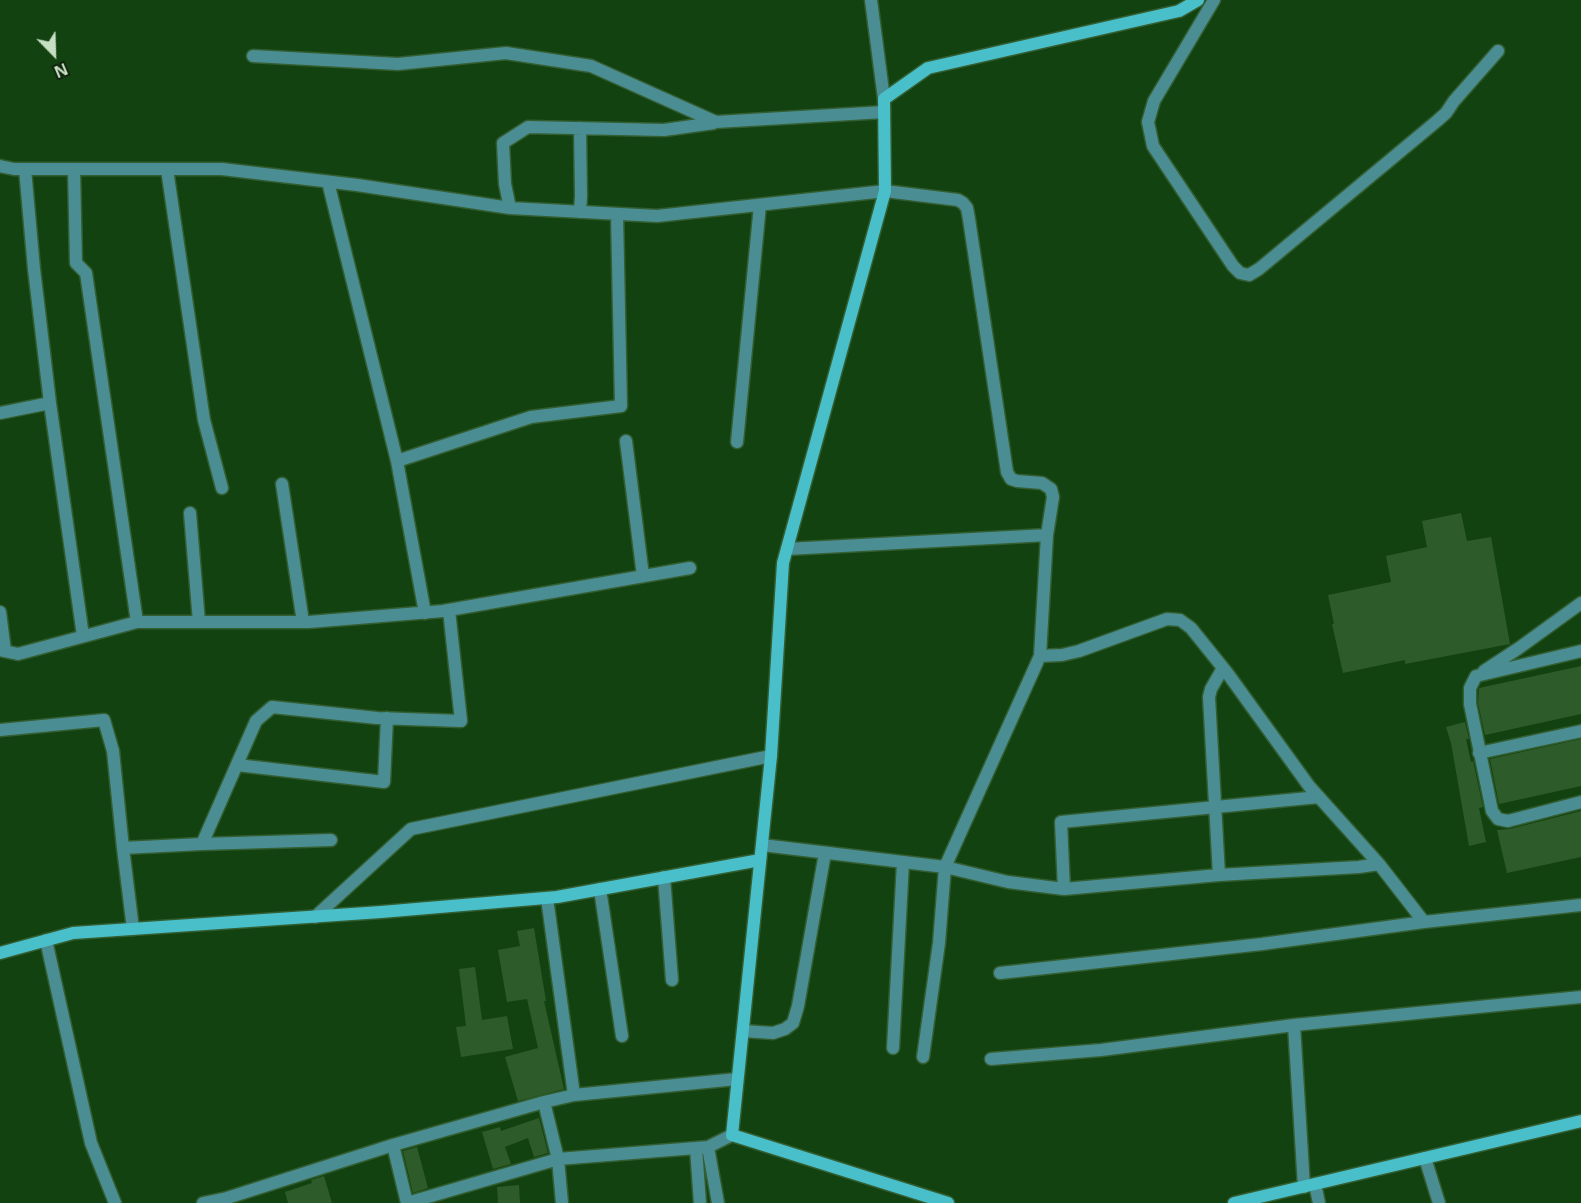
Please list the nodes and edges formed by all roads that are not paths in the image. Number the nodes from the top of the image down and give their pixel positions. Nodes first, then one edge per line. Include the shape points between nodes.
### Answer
1 (872, 0) edge
2 (1198, 0) edge
3 (1214, 0) edge
4 (1498, 51) dead end
5 (253, 56) dead end
6 (884, 99) junction
7 (884, 112) junction
8 (716, 122) junction
9 (580, 128) junction
10 (0, 166) edge
11 (25, 169) junction
12 (74, 169) junction
13 (167, 169) junction
14 (328, 182) junction
15 (885, 191) junction
16 (760, 205) junction
17 (510, 208) junction
18 (580, 212) junction
19 (617, 214) junction
20 (50, 403) junction
21 (0, 413) edge
22 (626, 441) dead end
23 (737, 442) dead end
24 (397, 461) junction
25 (282, 484) dead end
26 (222, 488) dead end
27 (190, 513) dead end
28 (1047, 535) junction
29 (787, 549) junction
30 (690, 568) dead end
31 (643, 576) junction
32 (1581, 603) edge
33 (449, 610) junction
34 (0, 612) edge
35 (425, 613) junction
36 (137, 622) junction
37 (199, 622) junction
38 (303, 622) junction
39 (83, 636) junction
40 (3, 650) edge
41 (1581, 651) edge
42 (1040, 656) junction
43 (1223, 668) junction
44 (1476, 676) junction
45 (387, 718) junction
46 (0, 730) edge
47 (1581, 731) edge
48 (1479, 753) junction
49 (771, 756) junction
50 (237, 765) junction
51 (1319, 797) junction
52 (1581, 802) edge
53 (1215, 808) junction
54 (331, 840) dead end
55 (202, 843) junction
56 (762, 845) junction
57 (123, 848) junction
58 (825, 853) junction
59 (760, 860) junction
60 (903, 862) junction
61 (1379, 864) junction
62 (945, 867) junction
63 (1219, 875) junction
64 (664, 877) junction
65 (600, 889) junction
66 (1064, 889) junction
67 (547, 898) junction
68 (1581, 905) edge
69 (315, 917) junction
70 (1424, 922) junction
71 (133, 929) junction
72 (46, 940) junction
73 (0, 953) edge
74 (1000, 973) dead end
75 (672, 980) dead end
76 (1581, 997) edge
77 (1293, 1025) junction
78 (743, 1031) junction
79 (622, 1036) dead end
80 (893, 1048) dead end
81 (923, 1057) dead end
82 (991, 1059) dead end
83 (738, 1079) junction
84 (574, 1095) junction
85 (544, 1102) junction
86 (1581, 1121) edge
87 (732, 1135) junction
88 (393, 1145) junction
89 (702, 1148) junction
90 (1425, 1158) junction
91 (558, 1160) junction
92 (1309, 1185) junction
93 (228, 1200) edge
94 (116, 1203) edge
95 (203, 1203) edge
96 (407, 1203) edge
97 (562, 1203) edge
98 (700, 1203) edge
99 (718, 1203) edge
100 (948, 1203) edge
101 (1234, 1203) edge
102 (1319, 1203) edge
103 (1439, 1203) edge

1 - 6 street
2 - 6 street via 1179,11 928,68
3 - 4 street via 1154,101 1148,122 1153,146 1233,266 1249,275 1446,113
5 - 8 street via 398,64 517,54 591,66
6 - 7 street
7 - 8 street
7 - 15 street
8 - 9 street via 664,130
9 - 17 street via 528,127 503,143
9 - 18 street
10 - 11 street
11 - 12 street
11 - 20 street
12 - 13 street
12 - 36 street via 76,263 86,273
13 - 14 street via 222,169
13 - 26 street via 204,420
14 - 17 street
14 - 24 street
15 - 16 street
15 - 28 street via 958,200 967,208 1007,472 1017,481 1042,483 1051,489
15 - 29 street
16 - 19 street via 657,216
16 - 23 street
17 - 18 street
18 - 19 street
19 - 24 street via 621,406 531,417
20 - 21 street
20 - 39 street
22 - 31 street
24 - 35 street
25 - 38 street
27 - 37 street
28 - 29 street
28 - 42 street
29 - 49 street
30 - 31 street
31 - 33 street
32 - 44 street
33 - 35 street
33 - 45 street via 461,721
34 - 40 street
35 - 38 street
36 - 37 street
36 - 39 street
37 - 38 street
39 - 40 street via 18,654
41 - 44 street
42 - 43 street via 1062,656 1167,619 1180,620 1191,628
42 - 62 street
43 - 51 street
43 - 53 street via 1209,697
44 - 48 street via 1470,688 1470,704
45 - 50 street via 272,707 256,721
45 - 50 street via 384,782
46 - 57 street via 104,720 114,751
47 - 48 street
48 - 52 street via 1492,811 1498,819 1508,821
49 - 56 street
49 - 69 street via 411,829
50 - 55 street
51 - 53 street
51 - 61 street
53 - 63 street
53 - 66 street via 1061,822
54 - 55 street
55 - 57 street
56 - 58 street
56 - 59 street
57 - 71 street
58 - 60 street
58 - 78 street via 793,1023 773,1033
59 - 64 street
59 - 78 street
60 - 62 street
60 - 80 street
61 - 63 street
61 - 70 street
62 - 66 street via 1008,882
62 - 81 street
63 - 66 street
64 - 65 street
64 - 75 street
65 - 67 street
65 - 79 street
67 - 69 street
67 - 84 street
68 - 70 street
69 - 71 street
70 - 74 street
71 - 72 street via 73,933
72 - 73 street
72 - 94 street via 91,1143
76 - 77 street
77 - 82 street via 1101,1050
77 - 92 street
78 - 83 street
83 - 84 street
83 - 87 street
84 - 85 street
85 - 88 street
85 - 91 street
86 - 90 street
87 - 89 street
87 - 100 street
88 - 93 street
88 - 96 street
89 - 91 street
89 - 98 street
89 - 99 street
90 - 92 street
90 - 103 street
91 - 96 street
91 - 97 street
92 - 101 street
92 - 102 street
93 - 95 street

